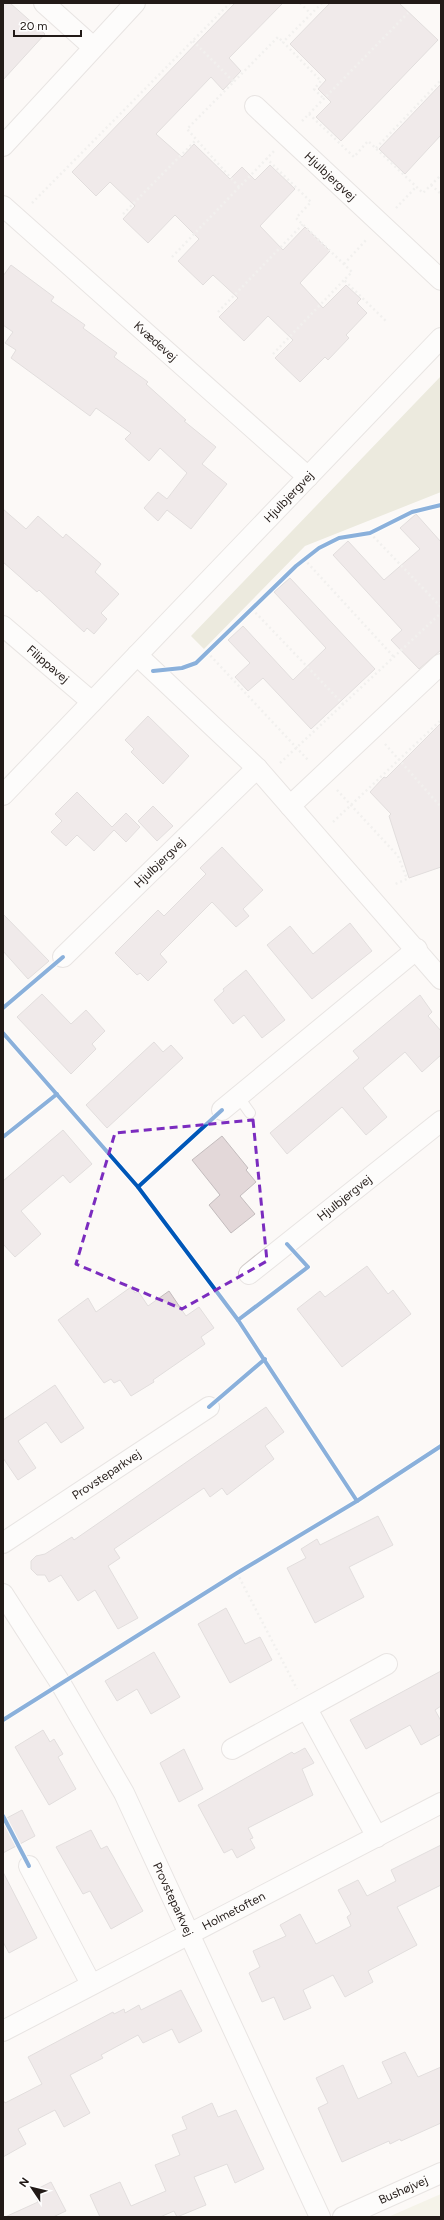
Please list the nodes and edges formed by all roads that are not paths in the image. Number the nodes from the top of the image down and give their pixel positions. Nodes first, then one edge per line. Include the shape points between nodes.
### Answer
1 (44, 3) edge
2 (136, 3) edge
3 (93, 47) junction
4 (255, 106) dead end
5 (3, 146) edge
6 (10, 213) edge
7 (441, 280) edge
8 (441, 338) edge
9 (308, 477) junction
10 (3, 626) edge
11 (137, 655) junction
12 (441, 664) edge
13 (92, 702) junction
14 (256, 768) junction
15 (3, 795) edge
16 (290, 806) junction
17 (417, 949) junction
18 (63, 957) dead end
19 (441, 978) edge
20 (238, 1096) junction
21 (222, 1110) dead end
22 (250, 1113) dead end
23 (441, 1122) edge
24 (249, 1274) dead end
25 (209, 1407) dead end
26 (3, 1543) edge
27 (3, 1594) edge
28 (387, 1664) dead end
29 (307, 1708) junction
30 (232, 1750) dead end
31 (441, 1803) edge
32 (377, 1837) junction
33 (29, 1866) dead end
34 (189, 1933) junction
35 (91, 1984) junction
36 (3, 2031) edge
37 (441, 2173) edge
38 (320, 2217) edge
39 (343, 2217) edge

1 - 3 street
2 - 3 street
3 - 5 street
4 - 7 street, Hjulbjergvej
6 - 9 street, Kvædevej
8 - 9 street, Hjulbjergvej
9 - 11 street, Hjulbjergvej
10 - 13 street, Filippavej
11 - 13 street, Hjulbjergvej
11 - 14 street
12 - 16 street
13 - 15 street, Hjulbjergvej
14 - 16 street
14 - 18 street, Hjulbjergvej
16 - 17 street
17 - 19 street
17 - 20 street
20 - 21 street
20 - 22 lane
23 - 24 street, Hjulbjergvej
25 - 26 street, Provsteparkvej
27 - 34 street, Provsteparkvej via 61,1684 124,1793
28 - 29 street
29 - 30 street
29 - 32 street
31 - 32 street, Holmetoften
32 - 34 street, Holmetoften
33 - 35 street
34 - 35 street, Holmetoften
34 - 38 street, Provsteparkvej
35 - 36 street, Holmetoften
37 - 39 street, Bushøjvej

